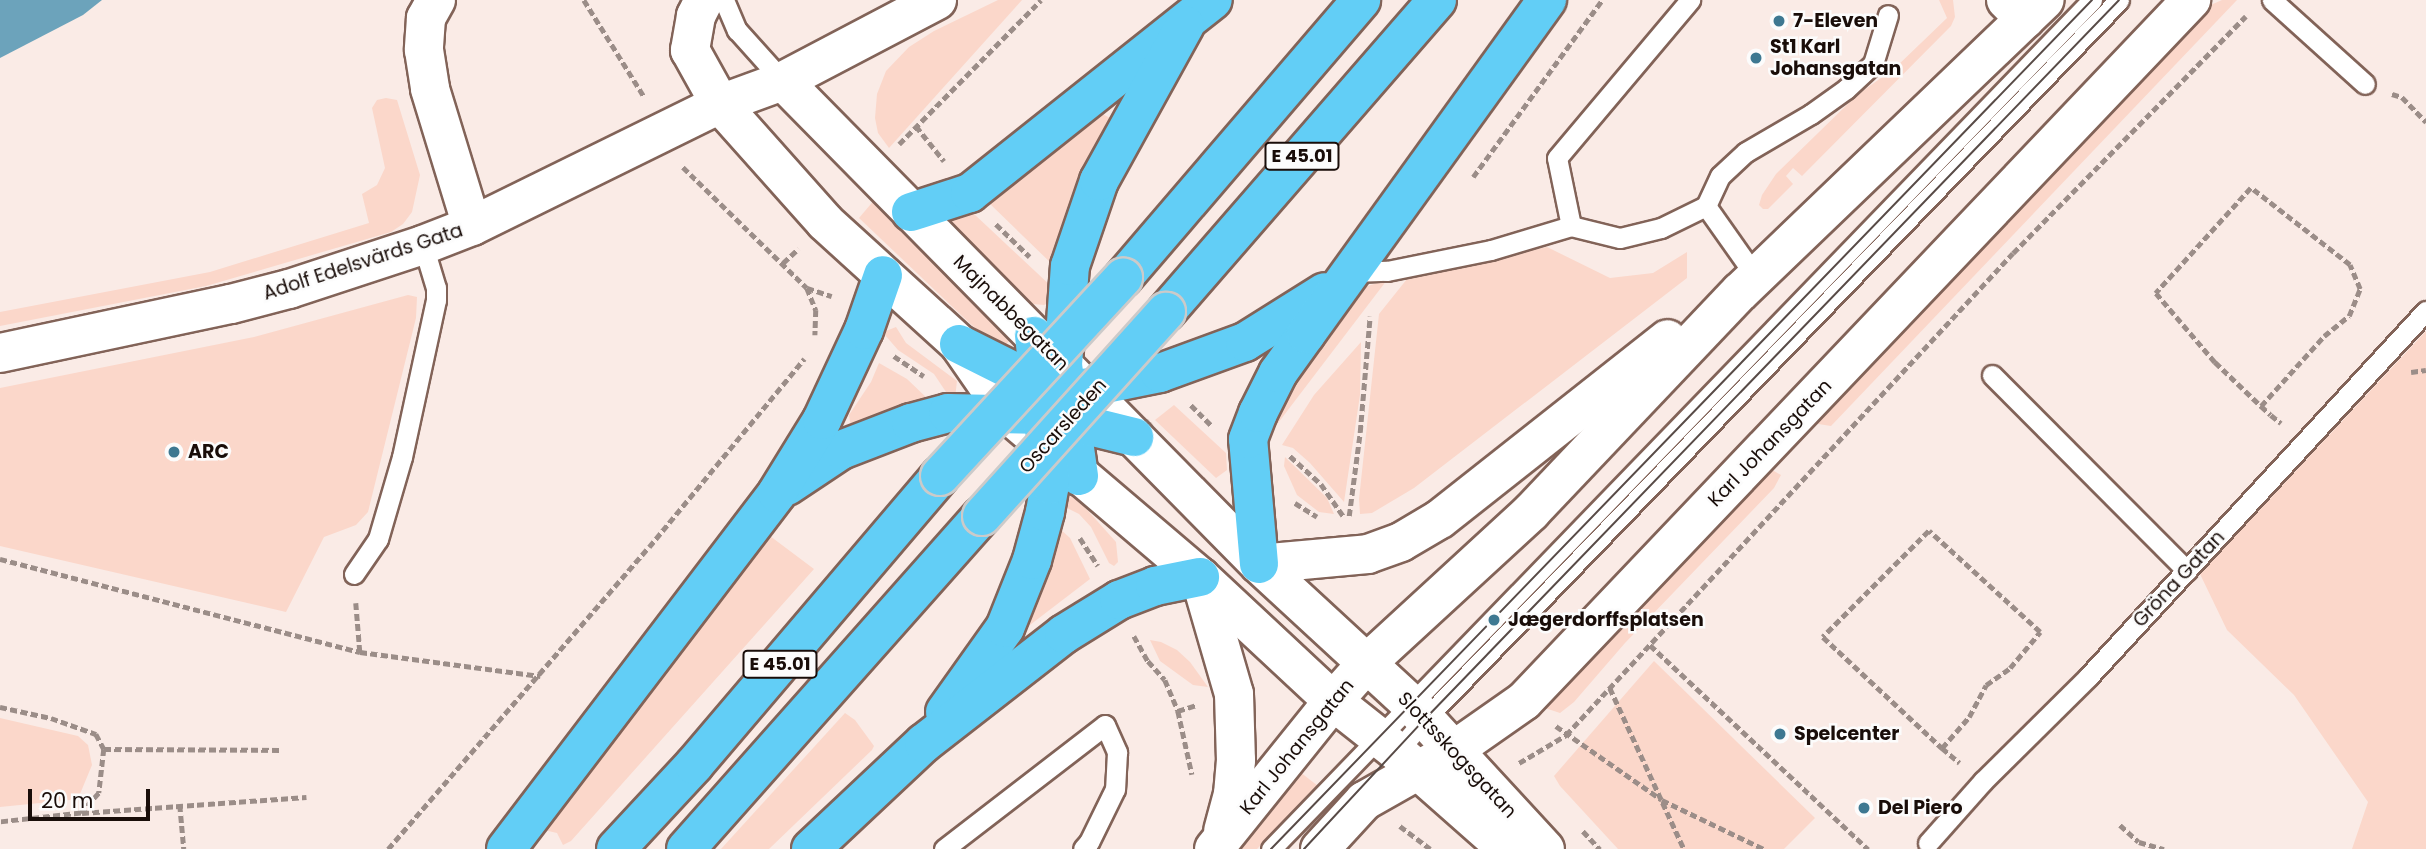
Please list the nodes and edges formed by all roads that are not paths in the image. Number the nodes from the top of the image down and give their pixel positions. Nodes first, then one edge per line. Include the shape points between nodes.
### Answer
1 (436, 0) edge
2 (704, 0) edge
3 (724, 0) edge
4 (937, 0) edge
5 (1213, 0) edge
6 (1361, 0) edge
7 (1437, 0) edge
8 (1547, 0) edge
9 (1690, 0) edge
10 (2092, 0) edge
11 (2119, 0) edge
12 (2191, 0) edge
13 (2272, 0) edge
14 (2025, 6) edge
15 (1888, 15) dead end
16 (1185, 25) junction
17 (783, 81) junction
18 (2365, 84) road end
19 (720, 104) junction
20 (1706, 206) junction
21 (911, 212) junction
22 (472, 226) junction
23 (1571, 226) junction
24 (423, 245) junction
25 (1352, 272) junction
26 (883, 275) junction
27 (1748, 285) junction
28 (2426, 312) edge
29 (1034, 336) joint
30 (959, 344) junction
31 (0, 353) edge
32 (1992, 375) dead end
33 (1059, 401) junction
34 (1006, 412) junction
35 (777, 493) junction
36 (1259, 564) junction
37 (2187, 570) junction
38 (354, 574) road end
39 (1200, 577) junction
40 (1368, 662) junction
41 (1333, 701) junction
42 (1418, 712) junction
43 (924, 743) junction
44 (1454, 750) junction
45 (1398, 754) junction
46 (1928, 843) dead end
47 (1218, 845) edge
48 (506, 849) edge
49 (616, 849) edge
50 (686, 849) edge
51 (811, 849) edge
52 (944, 849) edge
53 (1083, 849) edge
54 (1271, 849) edge
55 (1320, 849) edge
56 (1507, 849) edge
57 (1545, 849) edge

1 - 22 street via 426,18 424,50 430,89
2 - 19 street, Majnabbegatan via 695,16 690,50
3 - 17 lane via 737,30
4 - 17 street
5 - 16 highway
6 - 49 highway, E 45.01, bridge via 1123,278 940,476 694,765
7 - 50 highway, Oscarsleden / E 45.01, bridge via 1167,312
8 - 25 highway
9 - 23 lane via 1557,158
10 - 42 lane
11 - 42 lane
12 - 44 street, Karl Johansgatan via 1524,701
13 - 18 lane
14 - 27 street, Karl Johansgatan
15 - 20 lane via 1872,64 1811,114 1746,152 1720,176
16 - 21 highway via 970,193
16 - 33 highway via 1098,181 1070,266
17 - 19 street, Adolf Edelsvärds Gata
17 - 21 street, Majnabbegatan
19 - 22 street, Adolf Edelsvärds Gata
19 - 26 street, Majnabbegatan via 825,222
20 - 23 lane via 1661,228 1620,238
20 - 27 lane
21 - 29 street, Majnabbegatan
22 - 24 street, Adolf Edelsvärds Gata
23 - 25 lane via 1492,250 1387,271
24 - 31 street, Adolf Edelsvärds Gata via 289,289
24 - 38 lane via 436,288 433,312 379,539
25 - 33 highway via 1245,342 1160,373
25 - 36 highway via 1278,373 1248,439
26 - 30 street, Majnabbegatan
26 - 35 highway via 864,330 822,420
27 - 36 street, Karl Johansgatan via 1673,335 1440,519 1401,542 1368,554
27 - 40 street, Karl Johansgatan via 1531,512
28 - 37 lane, Gröna Gatan
29 - 33 highway
30 - 33 highway
30 - 34 street, Majnabbegatan
32 - 37 lane
33 - 34 street, Majnabbegatan
33 - 36 street, Majnabbegatan via 1134,437
33 - 39 street, Majnabbegatan via 1079,476
33 - 43 highway via 1050,485 1032,560 1005,628
34 - 35 highway via 948,413 911,423 841,450
35 - 48 highway
36 - 40 street, Majnabbegatan
37 - 46 lane, Gröna Gatan
39 - 41 street, Majnabbegatan
39 - 43 highway via 1155,586 1119,600 1064,634
39 - 47 street via 1234,694 1233,794
40 - 41 street, Karl Johansgatan
40 - 42 street, Slottsskogsgatan
41 - 45 street, Slottsskogsgatan
41 - 47 street, Karl Johansgatan
42 - 44 street, Slottsskogsgatan
42 - 45 lane
43 - 51 highway
44 - 45 street, Karl Johansgatan
44 - 57 street, Slottsskogsgatan
45 - 54 lane
45 - 55 street, Karl Johansgatan via 1364,801
45 - 56 street, Slottsskogsgatan
52 - 53 lane via 1105,725 1117,752 1115,789

